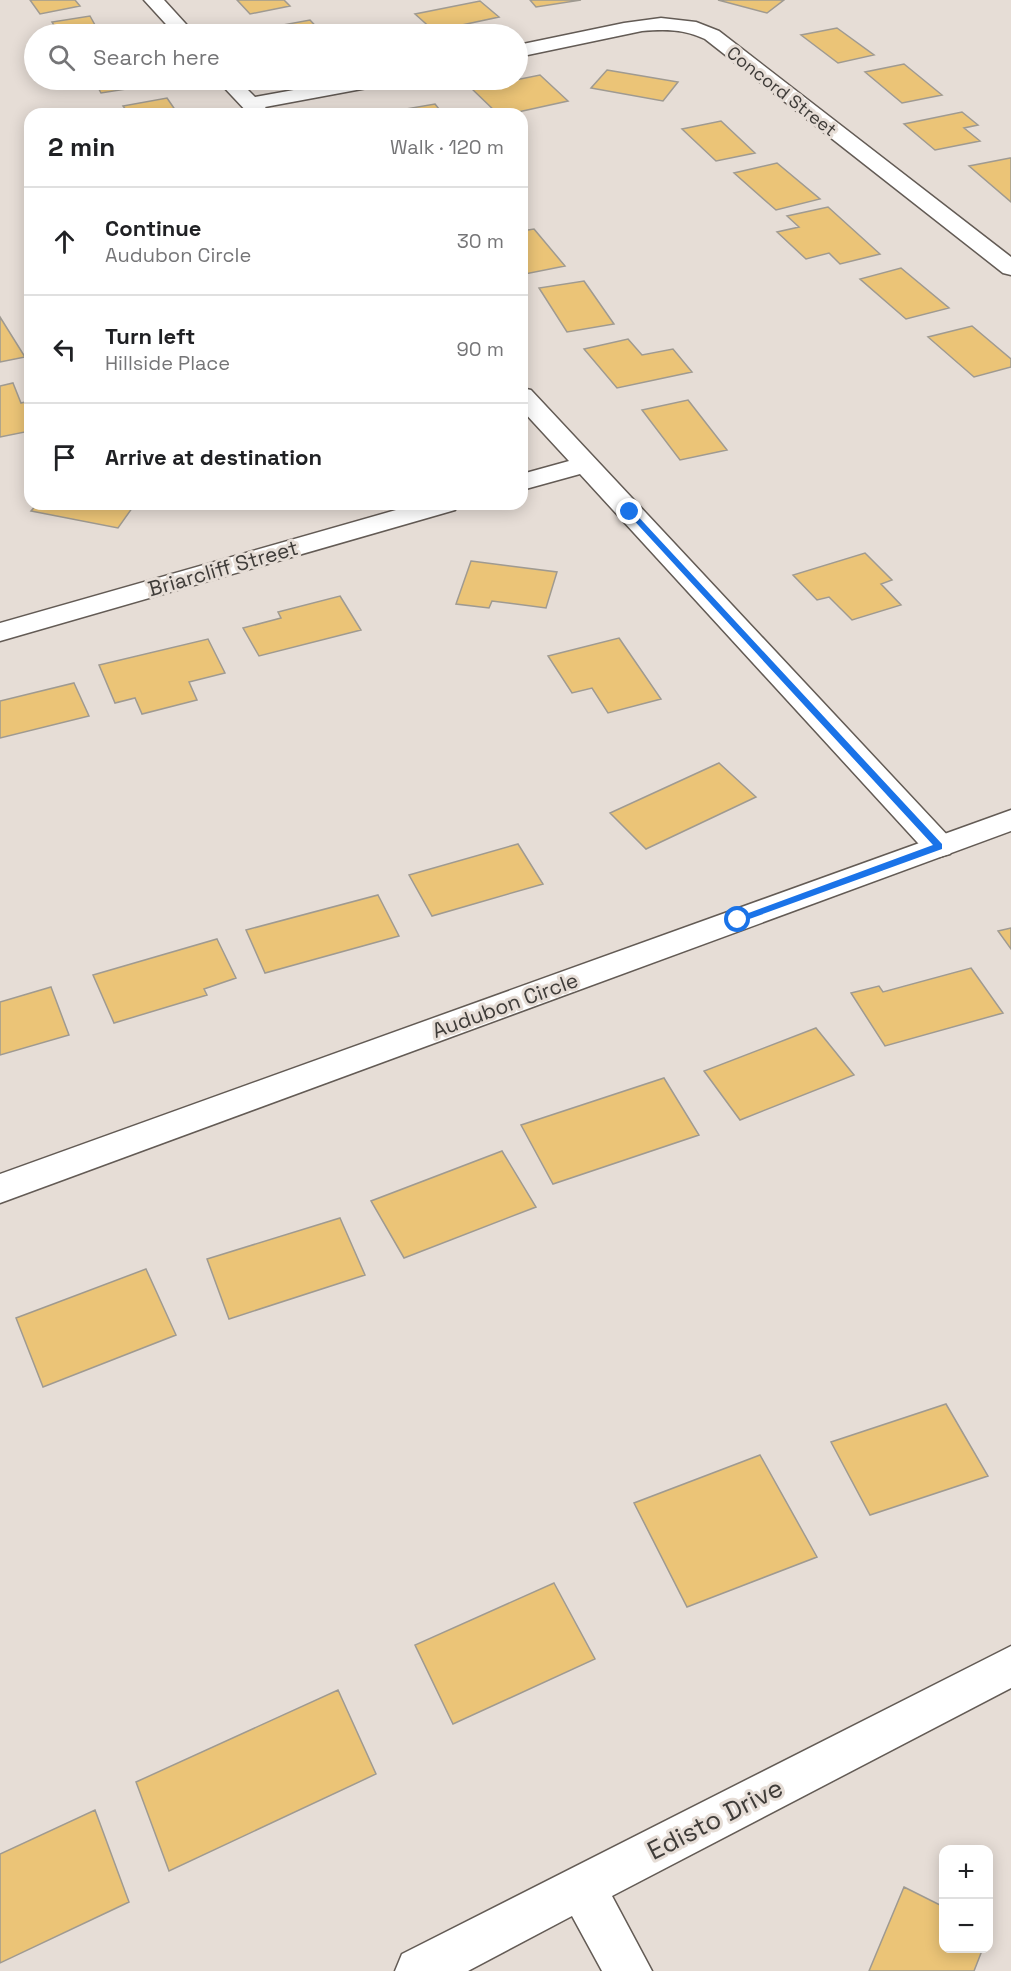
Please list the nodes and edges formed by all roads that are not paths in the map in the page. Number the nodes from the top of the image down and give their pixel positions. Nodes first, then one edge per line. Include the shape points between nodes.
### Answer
1 (153, 0) edge
2 (176, 24) edge
3 (528, 49) edge
4 (237, 90) edge
5 (336, 90) edge
6 (254, 108) edge
7 (259, 108) edge
8 (1011, 268) edge
9 (528, 401) edge
10 (586, 464) junction
11 (528, 480) edge
12 (425, 510) edge
13 (0, 632) edge
14 (1011, 820) edge
15 (939, 846) junction
16 (0, 1189) edge
17 (1011, 1666) edge
18 (582, 1888) junction
19 (419, 1971) edge
20 (628, 1971) edge

1 - 2 street
3 - 8 street, Concord Street via 649,24 676,24 702,30
4 - 6 street
5 - 7 street
9 - 10 street
10 - 11 street
10 - 15 street
12 - 13 street, Briarcliff Street
14 - 15 street, Audubon Circle
15 - 16 street, Audubon Circle
17 - 18 street, Edisto Drive
18 - 19 street, Edisto Drive
18 - 20 street

